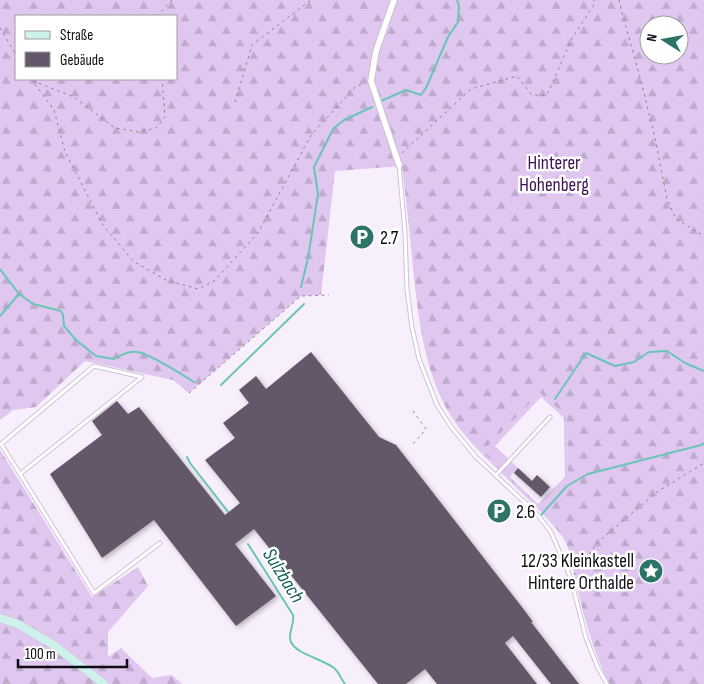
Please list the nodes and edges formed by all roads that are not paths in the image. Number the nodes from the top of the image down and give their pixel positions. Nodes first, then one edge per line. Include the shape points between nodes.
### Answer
1 (394, 0) edge
2 (399, 165) joint
3 (550, 417) dead end
4 (20, 474) junction
5 (496, 475) junction
6 (160, 543) dead end
7 (0, 618) edge
8 (104, 684) edge
9 (607, 684) edge

1 - 2 street via 376,51 372,81
2 - 5 lane via 408,290 419,359 437,404 452,428
3 - 5 lane
4 - 4 lane via 1,444 94,366 142,377
4 - 6 lane via 94,592
5 - 9 lane via 551,532 571,580 586,638
7 - 8 street via 18,624 47,641

